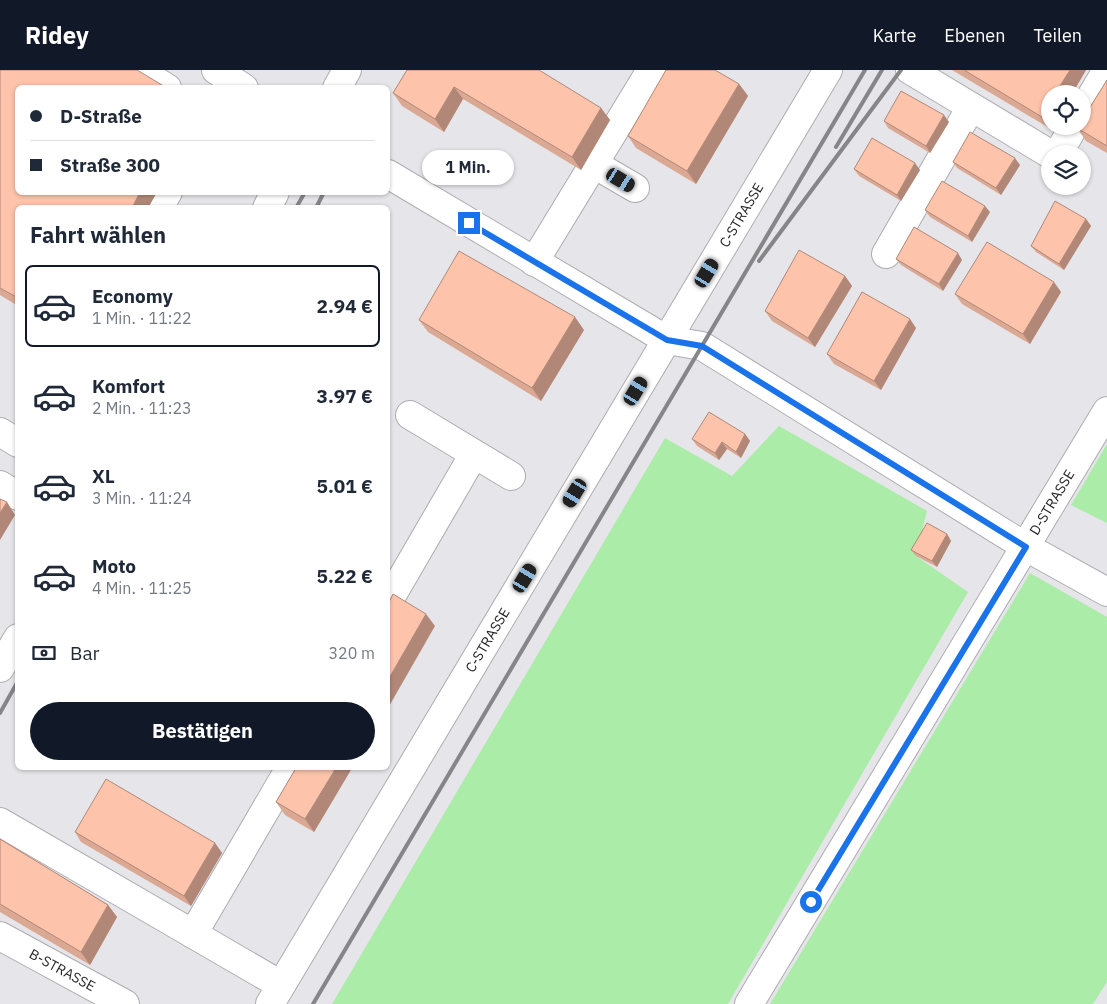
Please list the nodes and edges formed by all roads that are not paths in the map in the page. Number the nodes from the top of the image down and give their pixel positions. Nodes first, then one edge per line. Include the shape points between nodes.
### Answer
1 (138, 70) edge
2 (216, 70) edge
3 (348, 70) edge
4 (651, 70) edge
5 (828, 70) edge
6 (910, 70) edge
7 (1107, 70) edge
8 (162, 85) edge
9 (239, 85) edge
10 (339, 85) edge
11 (1091, 97) edge
12 (971, 106) junction
13 (1041, 149) edge
14 (594, 164) junction
15 (390, 175) edge
16 (635, 188) dead end
17 (886, 254) dead end
18 (534, 262) junction
19 (667, 340) junction
20 (1107, 411) edge
21 (410, 415) dead end
22 (0, 432) edge
23 (15, 441) edge
24 (474, 454) junction
25 (511, 476) dead end
26 (0, 485) edge
27 (15, 494) edge
28 (1026, 547) junction
29 (1107, 592) edge
30 (390, 599) edge
31 (15, 643) edge
32 (0, 668) edge
33 (289, 770) edge
34 (0, 822) edge
35 (193, 934) junction
36 (0, 936) edge
37 (276, 995) edge
38 (125, 1004) edge
39 (749, 1004) edge

1 - 8 lane
2 - 9 lane
3 - 10 lane
4 - 14 lane
5 - 19 lane, C-STRASSE
6 - 12 lane
7 - 11 lane
12 - 13 lane
12 - 17 lane
14 - 16 lane
14 - 18 lane
15 - 18 lane
18 - 19 lane
19 - 28 lane via 702,346
19 - 37 lane, C-STRASSE
20 - 28 lane, D-STRASSE
21 - 24 lane
22 - 23 lane
24 - 25 lane
24 - 30 lane
26 - 27 lane
28 - 29 lane
28 - 39 lane, D-STRASSE
31 - 32 lane
33 - 35 lane
34 - 35 lane
35 - 37 lane
36 - 38 lane, B-STRASSE

